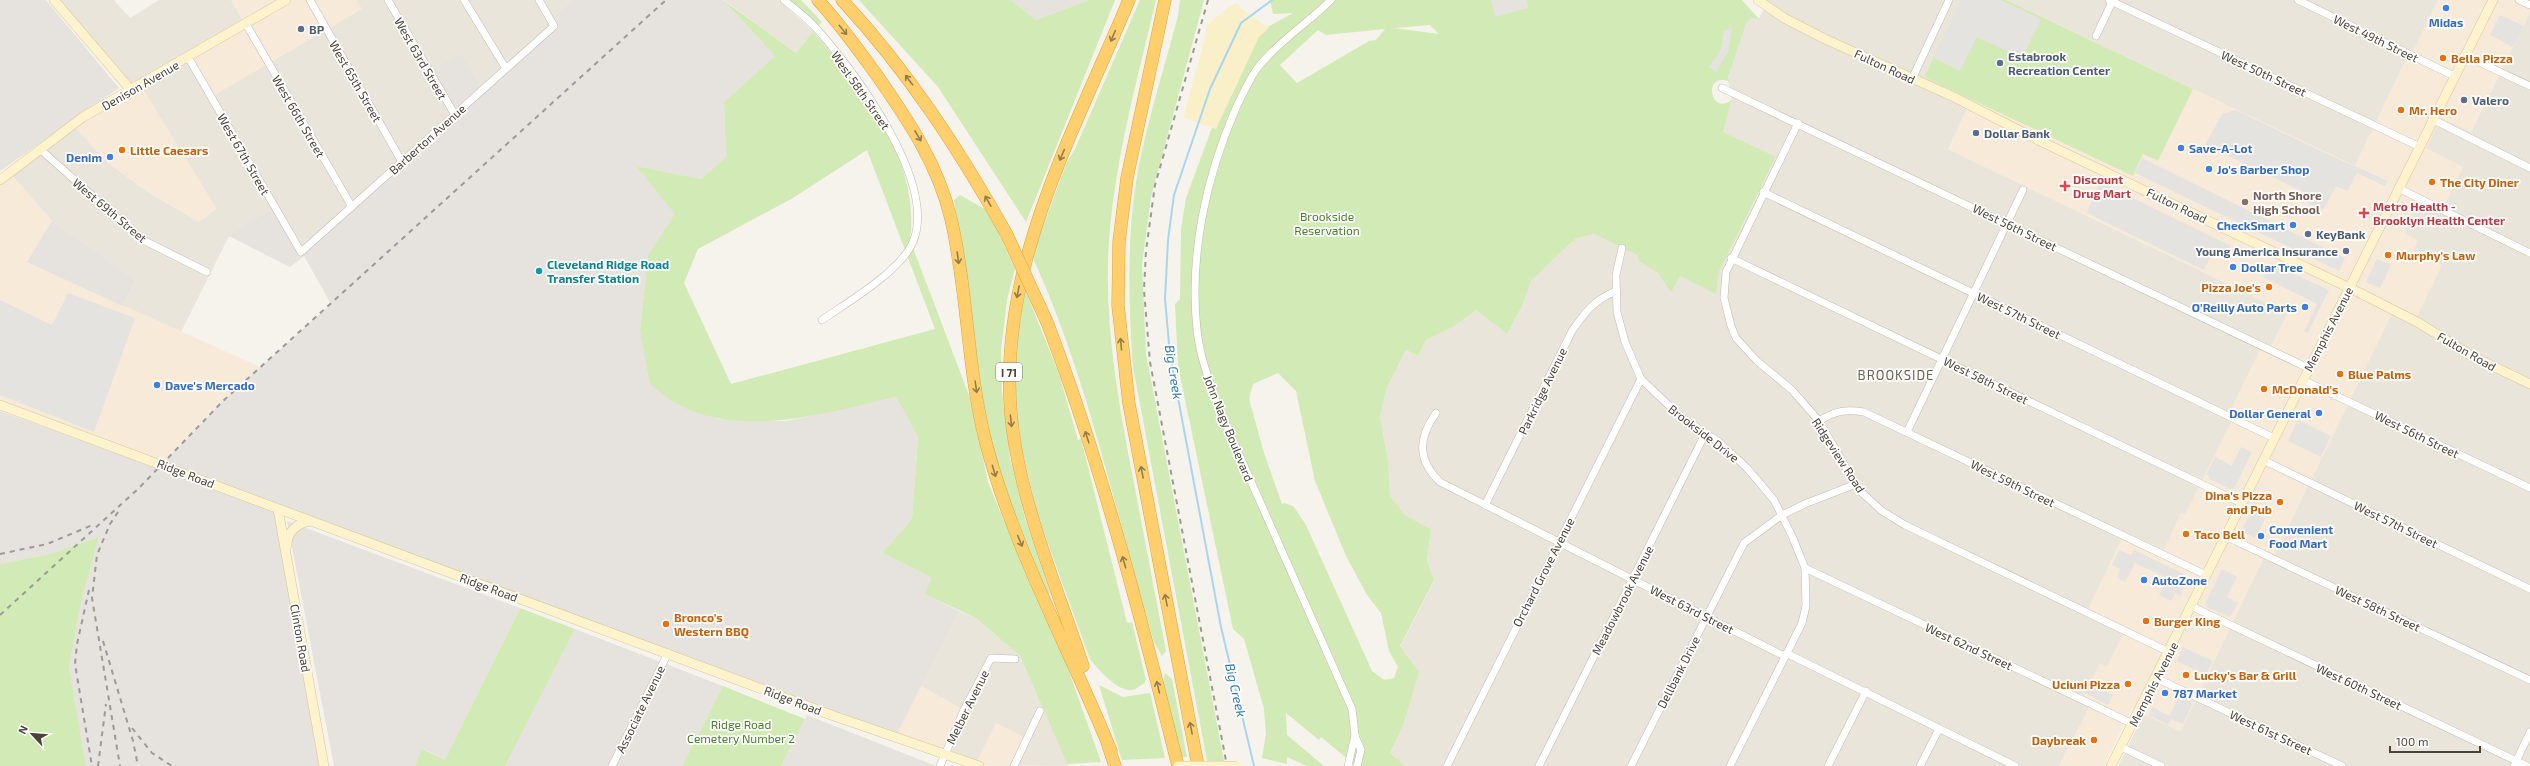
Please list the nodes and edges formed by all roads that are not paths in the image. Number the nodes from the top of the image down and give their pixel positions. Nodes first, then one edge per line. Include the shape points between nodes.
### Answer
1 (54, 0) edge
2 (286, 0) edge
3 (310, 0) edge
4 (388, 0) edge
5 (464, 0) edge
6 (539, 0) edge
7 (784, 0) edge
8 (818, 0) edge
9 (842, 0) edge
10 (1129, 0) edge
11 (1166, 0) edge
12 (1331, 0) edge
13 (1758, 0) edge
14 (1949, 0) edge
15 (2298, 0) edge
16 (2493, 0) edge
17 (2519, 0) edge
18 (2111, 1) edge
19 (2530, 5) edge
20 (246, 24) junction
21 (2096, 36) dead end
22 (2464, 55) junction
23 (188, 57) junction
24 (505, 68) junction
25 (2454, 76) junction
26 (1912, 79) junction
27 (2530, 86) edge
28 (1722, 88) dead end
29 (130, 89) junction
30 (454, 115) junction
31 (2432, 119) junction
32 (1798, 123) junction
33 (2418, 146) junction
34 (40, 150) junction
35 (402, 162) junction
36 (2530, 168) edge
37 (0, 180) edge
38 (2398, 188) junction
39 (2023, 190) dead end
40 (1763, 192) junction
41 (352, 207) junction
42 (2007, 223) junction
43 (1622, 248) dead end
44 (301, 252) joint
45 (2530, 252) edge
46 (1731, 258) junction
47 (207, 272) dead end
48 (2349, 288) junction
49 (1616, 291) junction
50 (1974, 293) junction
51 (822, 320) dead end
52 (1942, 359) junction
53 (2308, 368) junction
54 (1641, 378) junction
55 (2303, 380) junction
56 (2530, 384) edge
57 (0, 405) edge
58 (1436, 413) dead end
59 (1819, 421) junction
60 (1907, 432) junction
61 (1704, 434) junction
62 (2274, 438) junction
63 (2263, 460) junction
64 (1856, 484) junction
65 (2530, 488) edge
66 (2241, 504) junction
67 (1485, 506) junction
68 (278, 509) junction
69 (1782, 515) junction
70 (310, 521) junction
71 (2225, 536) junction
72 (1558, 543) junction
73 (286, 552) junction
74 (1805, 568) junction
75 (2206, 575) junction
76 (1632, 579) junction
77 (2530, 589) edge
78 (2191, 606) junction
79 (1706, 616) junction
80 (2169, 652) junction
81 (668, 653) junction
82 (1788, 654) junction
83 (1015, 659) dead end
84 (2156, 678) junction
85 (2530, 680) edge
86 (1866, 691) junction
87 (1040, 711) dead end
88 (2133, 724) junction
89 (1939, 729) junction
90 (2530, 732) edge
91 (1355, 735) junction
92 (2121, 747) junction
93 (1111, 751) junction
94 (943, 755) junction
95 (2516, 764) edge
96 (324, 766) edge
97 (612, 766) edge
98 (940, 766) edge
99 (979, 766) edge
100 (1014, 766) edge
101 (1115, 766) edge
102 (1178, 766) edge
103 (1198, 766) edge
104 (1237, 766) edge
105 (1348, 766) edge
106 (1357, 766) edge
107 (1447, 766) edge
108 (1539, 766) edge
109 (1631, 766) edge
110 (1730, 766) edge
111 (1828, 766) edge
112 (1920, 766) edge
113 (2013, 766) edge
114 (2111, 766) edge
115 (2160, 766) edge
116 (2342, 766) edge
117 (2527, 766) edge

1 - 29 main road
2 - 20 main road, Denison Avenue
3 - 35 street, West 65th Street
4 - 30 street, West 63rd Street
5 - 24 street
6 - 24 street, Barberton Avenue via 554,26
7 - 51 street, West 58th Street via 816,28 854,75 881,115 911,180 918,221 913,242 894,267 867,290
8 -> 93 highway via 863,56 904,114 940,181 955,239 985,442 1016,534 1084,684
102 -> 9 highway, bridge via 1150,652 1113,522 1067,373 1047,322 1007,235 961,155 892,58
10 -> 93 highway, I 71 via 1034,228 1015,308 1009,375 1012,429 1024,489
103 -> 11 highway via 1129,404 1118,305 1119,242 1127,178
12 - 91 street, John Nagy Boulevard via 1274,48 1258,67 1241,98 1223,138 1201,224 1195,296 1202,362 1219,409 1352,709
13 - 26 main road, Fulton Road via 1784,18
14 - 26 street
15 - 25 street, West 49th Street
16 - 22 main road, Memphis Avenue
17 - 19 street
18 - 21 street
18 - 33 street, West 50th Street
20 - 23 main road, Denison Avenue
20 - 41 street, West 66th Street
22 - 25 main road, Memphis Avenue
22 - 27 street
23 - 29 main road, Denison Avenue
23 - 44 street, West 67th Street
24 - 30 street, Barberton Avenue
25 - 31 main road, Memphis Avenue
26 - 48 main road, Fulton Road
28 - 32 street, West 56th Street
29 - 34 main road, Denison Avenue via 78,121
30 - 35 street, Barberton Avenue
31 - 33 main road, Memphis Avenue
31 - 36 street
32 - 40 street, Ridgeview Road
32 - 42 street, West 56th Street
33 - 38 main road, Memphis Avenue
34 - 37 main road, Denison Avenue
34 - 47 street, West 69th Street via 141,239
35 - 41 street, Barberton Avenue
38 - 45 street
38 - 48 main road, Memphis Avenue
39 - 42 street
40 - 46 street, Ridgeview Road
40 - 50 street, West 57th Street
41 - 44 street, Barberton Avenue
42 - 50 street
42 - 53 street, West 56th Street
43 - 49 street, Brookside Drive
46 - 52 street, West 58th Street
46 - 59 street, Ridgeview Road via 1725,278 1724,298 1728,319 1736,338 1757,361 1792,390
48 - 53 main road, Memphis Avenue
48 - 56 main road, Fulton Road via 2419,323 2470,355
49 - 54 street, Brookside Drive via 1621,329
49 - 67 street, Parkridge Avenue via 1588,308 1572,331
50 - 52 street
50 - 62 street, West 57th Street
52 - 60 street
52 - 66 street, West 58th Street
53 - 55 main road, Memphis Avenue
54 - 61 street, Brookside Drive via 1681,417
54 - 72 street, Orchard Grove Avenue
55 - 62 main road, Memphis Avenue
55 - 65 street, West 56th Street
57 - 68 main road, Ridge Road
58 - 67 street, West 63rd Street via 1426,426 1422,444 1423,460 1440,482
59 - 60 street, West 59th Street via 1848,409 1864,412
59 - 64 street, Ridgeview Road
60 - 75 street, West 59th Street
61 - 69 street, Brookside Drive via 1718,442 1747,468 1765,488
61 - 76 street, Meadowbrook Avenue
62 - 63 main road, Memphis Avenue
63 - 66 main road, Memphis Avenue
63 - 77 street, West 57th Street
64 - 69 street, Dellbank Drive
64 - 80 street, Ridgeview Road via 1882,511 1905,525
66 - 71 main road, Memphis Avenue
67 - 72 street, West 63rd Street
68 - 70 main road, Ridge Road
68 - 73 main road, Clinton Road
69 - 74 street, Brookside Drive
69 - 79 street, Dellbank Drive via 1744,543
70 - 73 main road via 302,522 291,531 287,538
70 - 81 main road, Ridge Road
71 - 75 main road, Memphis Avenue
71 - 85 street, West 58th Street
72 - 76 street, West 63rd Street
72 - 107 street, Orchard Grove Avenue
73 - 96 main road, Clinton Road
74 - 82 street, Brookside Drive via 1806,606
74 - 88 street, West 62nd Street
75 - 78 main road, Memphis Avenue
76 - 79 street, West 63rd Street
76 - 108 street, Meadowbrook Avenue
78 - 80 main road, Memphis Avenue
78 - 95 street, West 60th Street
79 - 82 street, West 63rd Street via 1782,655
79 - 109 street, Dellbank Drive
80 - 84 main road, Memphis Avenue
81 - 94 main road, Ridge Road
81 - 97 street, Associate Avenue
82 - 86 street, West 63rd Street
82 - 110 street, Brookside Drive
83 - 94 street, Melber Avenue via 991,658
84 - 88 main road, Memphis Avenue
84 - 116 street, West 61st Street
86 - 89 street, West 63rd Street
86 - 111 street
87 - 100 street
88 - 92 main road, Memphis Avenue
89 - 112 street
89 - 113 street, West 63rd Street
90 - 95 street
91 - 105 street, John Nagy Boulevard
91 - 106 street, John Nagy Boulevard via 1360,750
92 - 114 main road, Memphis Avenue
92 - 115 street
93 - 101 highway, I 71
94 - 98 street, Melber Avenue
94 - 99 main road, Ridge Road
95 - 117 street, West 60th Street
102 - 104 main road, bridge

